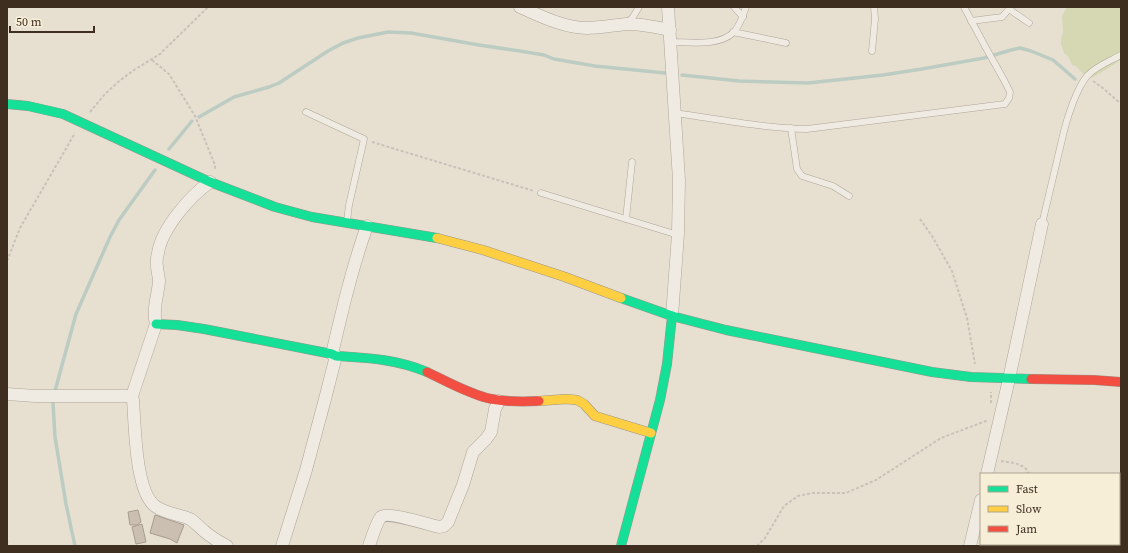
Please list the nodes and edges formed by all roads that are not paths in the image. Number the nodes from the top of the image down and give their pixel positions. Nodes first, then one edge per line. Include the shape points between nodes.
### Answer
1 (520, 7) edge
2 (639, 7) edge
3 (668, 7) edge
4 (734, 7) edge
5 (746, 7) edge
6 (874, 7) edge
7 (964, 7) edge
8 (743, 17) junction
9 (971, 21) junction
10 (1029, 23) dead end
11 (626, 24) junction
12 (670, 30) junction
13 (733, 32) junction
14 (670, 42) junction
15 (786, 43) dead end
16 (872, 51) dead end
17 (1121, 55) edge
18 (7, 104) edge
19 (306, 112) dead end
20 (675, 112) junction
21 (791, 128) junction
22 (632, 162) dead end
23 (210, 182) junction
24 (541, 193) road end
25 (849, 196) dead end
26 (626, 220) junction
27 (347, 222) junction
28 (1042, 224) joint
29 (367, 226) junction
30 (678, 235) junction
31 (672, 316) junction
32 (156, 324) junction
33 (334, 355) junction
34 (1009, 379) junction
35 (1121, 382) edge
36 (7, 394) edge
37 (132, 396) junction
38 (499, 401) junction
39 (651, 433) junction
40 (987, 473) edge
41 (980, 504) edge
42 (227, 546) edge
43 (282, 546) edge
44 (369, 546) edge
45 (621, 546) edge
46 (970, 546) edge

1 - 11 street via 574,27
2 - 11 lane
3 - 12 street
4 - 8 lane
5 - 8 lane
6 - 16 lane
7 - 9 lane
8 - 13 lane
9 - 10 lane via 1002,18 1009,9
9 - 21 lane via 1010,92 1005,104 807,129
11 - 12 street
12 - 14 street
13 - 14 lane via 724,39 709,42
13 - 15 lane
14 - 20 street
17 - 28 lane via 1087,76 1078,93 1068,118
18 - 23 street via 63,114
19 - 27 lane via 364,139
20 - 21 lane
20 - 30 street via 679,180
21 - 25 lane via 797,169 802,176 833,186
22 - 26 lane
23 - 27 street via 275,207 312,217
23 - 32 street via 178,213 160,244 156,264 159,280 154,309
24 - 26 lane
26 - 30 lane
27 - 29 street
28 - 34 street
29 - 31 street via 427,236 483,250
29 - 33 street via 343,304
30 - 31 street
31 - 34 street via 726,330 932,372
31 - 39 street via 667,364
32 - 33 street via 204,329
32 - 37 street
33 - 38 street via 405,364 483,397
33 - 43 street via 306,470
34 - 35 street
34 - 40 street
36 - 37 street
37 - 42 street via 139,469 149,500 163,511 190,519
38 - 39 street via 580,401 595,416
38 - 44 street via 491,432 473,452 448,522 439,527 398,516 381,516
39 - 45 street
41 - 46 street

